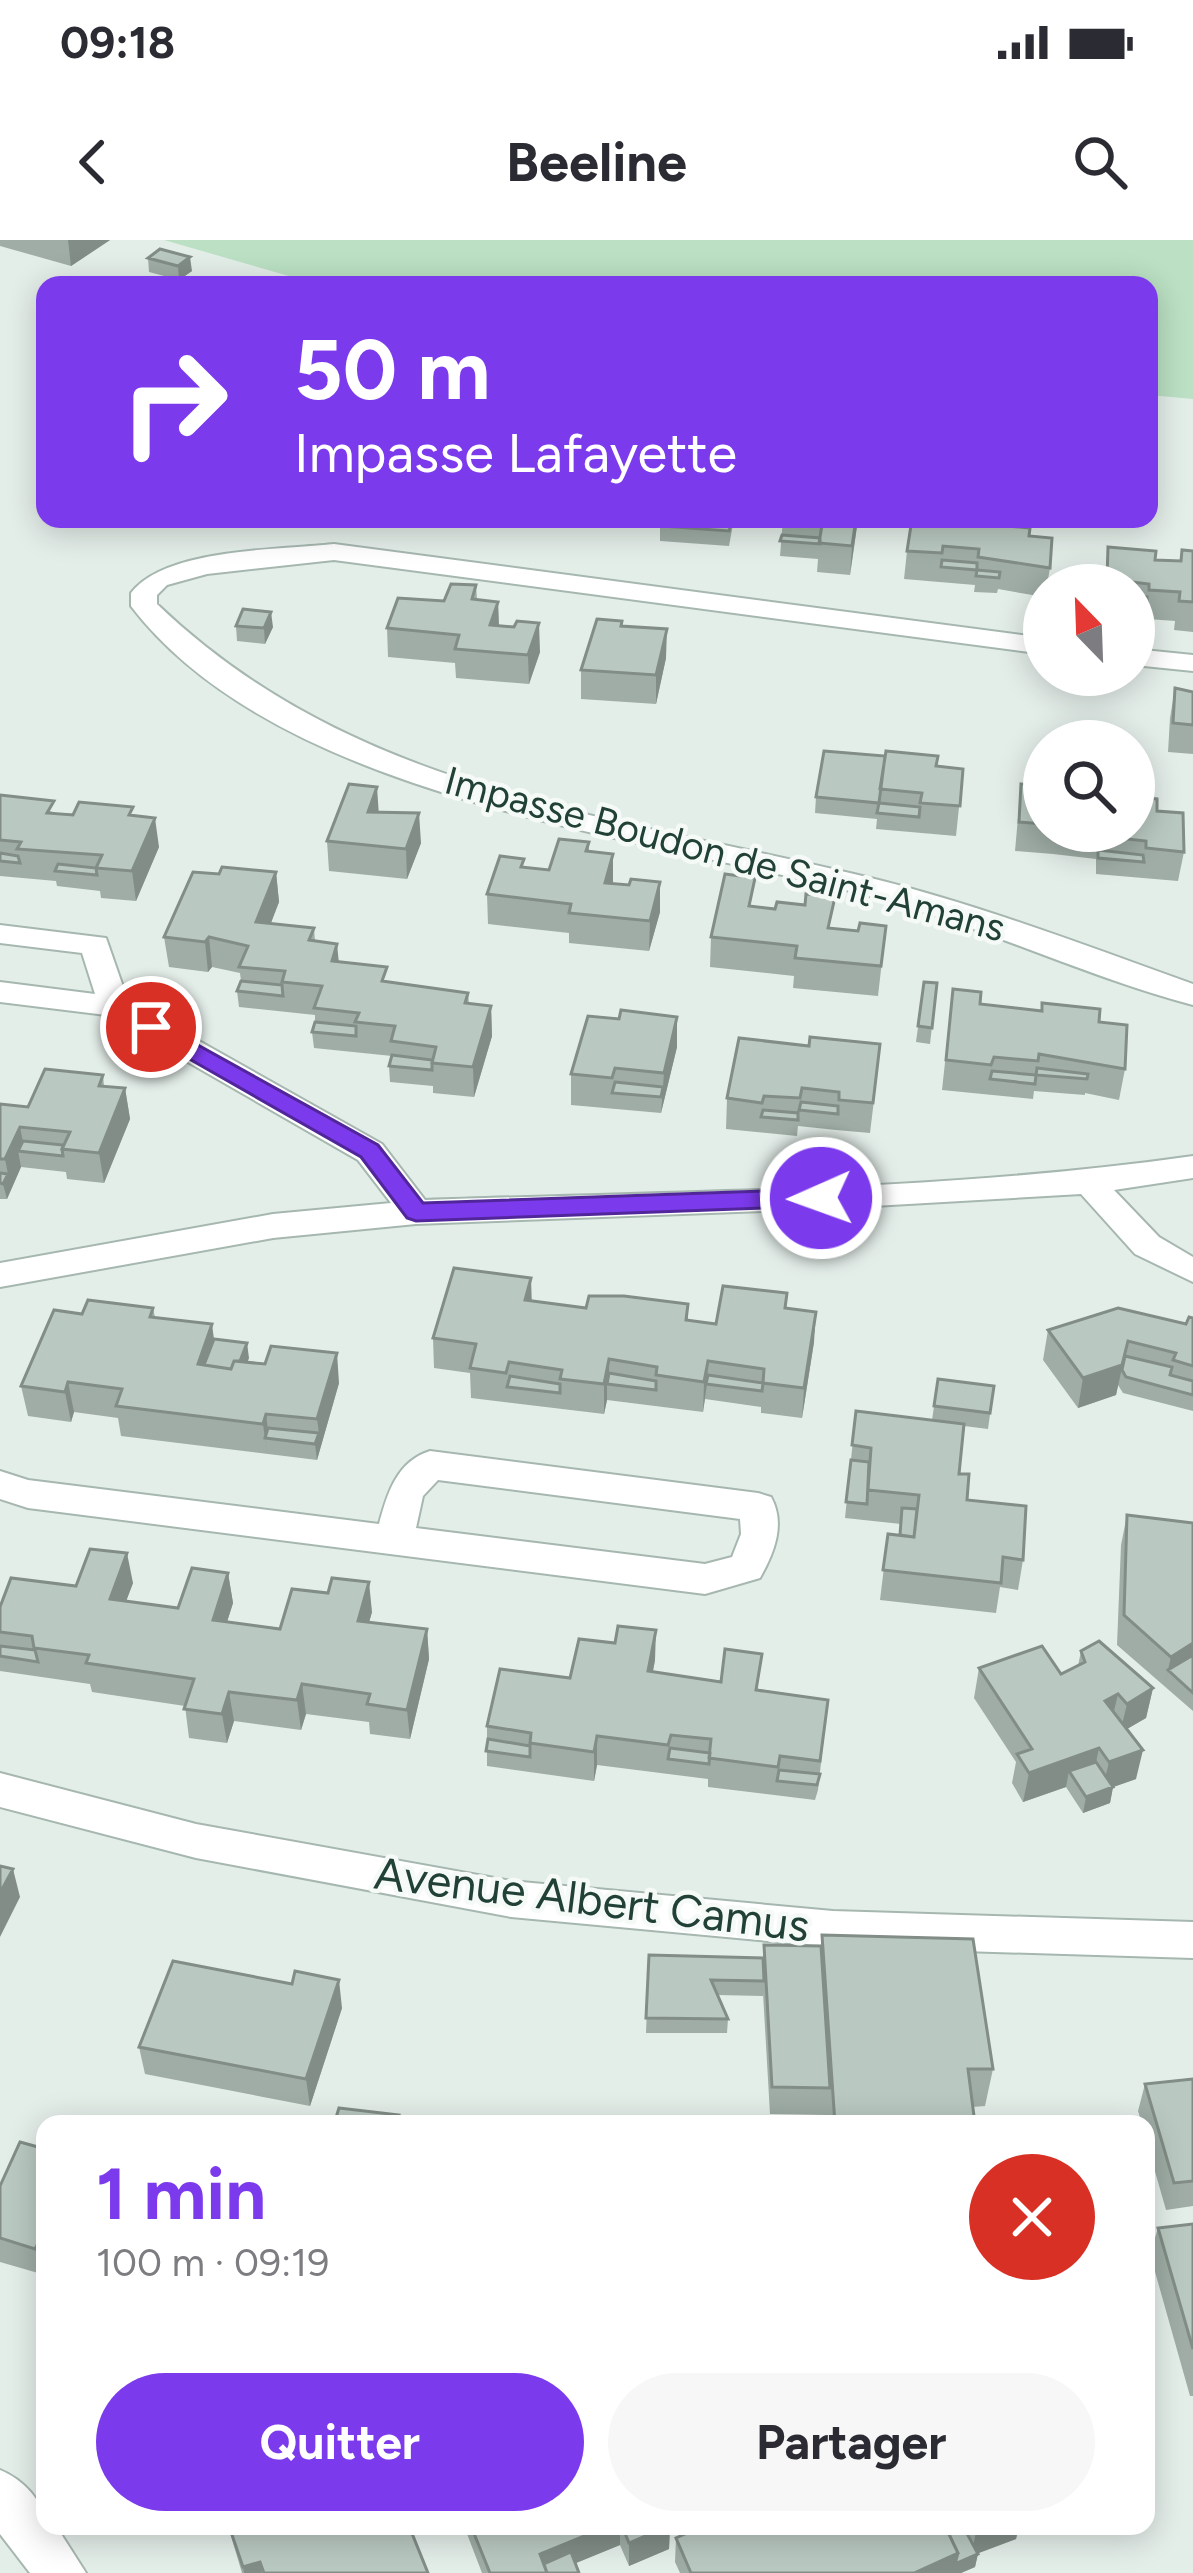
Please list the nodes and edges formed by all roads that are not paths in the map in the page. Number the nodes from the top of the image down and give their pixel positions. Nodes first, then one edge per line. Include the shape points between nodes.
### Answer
1 (1023, 643) edge
2 (1155, 659) edge
3 (1193, 663) edge
4 (0, 934) edge
5 (0, 992) edge
6 (1193, 995) edge
7 (114, 1006) junction
8 (1193, 1167) edge
9 (1090, 1182) junction
10 (416, 1212) junction
11 (1193, 1270) edge
12 (0, 1275) edge
13 (0, 1485) edge
14 (394, 1540) junction
15 (0, 1790) edge
16 (1193, 1940) edge
17 (0, 2494) edge
18 (62, 2573) edge

1 - 6 street, Impasse Boudon de Saint-Amans via 334,552 206,566 158,579 144,593 154,616 246,693 384,760 491,799 861,885
2 - 3 street
4 - 7 street via 95,945
5 - 7 street
7 - 10 street via 370,1151
8 - 9 street
9 - 10 street
9 - 11 street via 1125,1229 1165,1261
10 - 12 street via 249,1229
13 - 14 street
14 - 14 street via 705,1579 747,1568 760,1534 758,1507 430,1465 406,1491
15 - 16 street, Avenue Albert Camus via 196,1841 511,1899 833,1929
17 - 18 street

